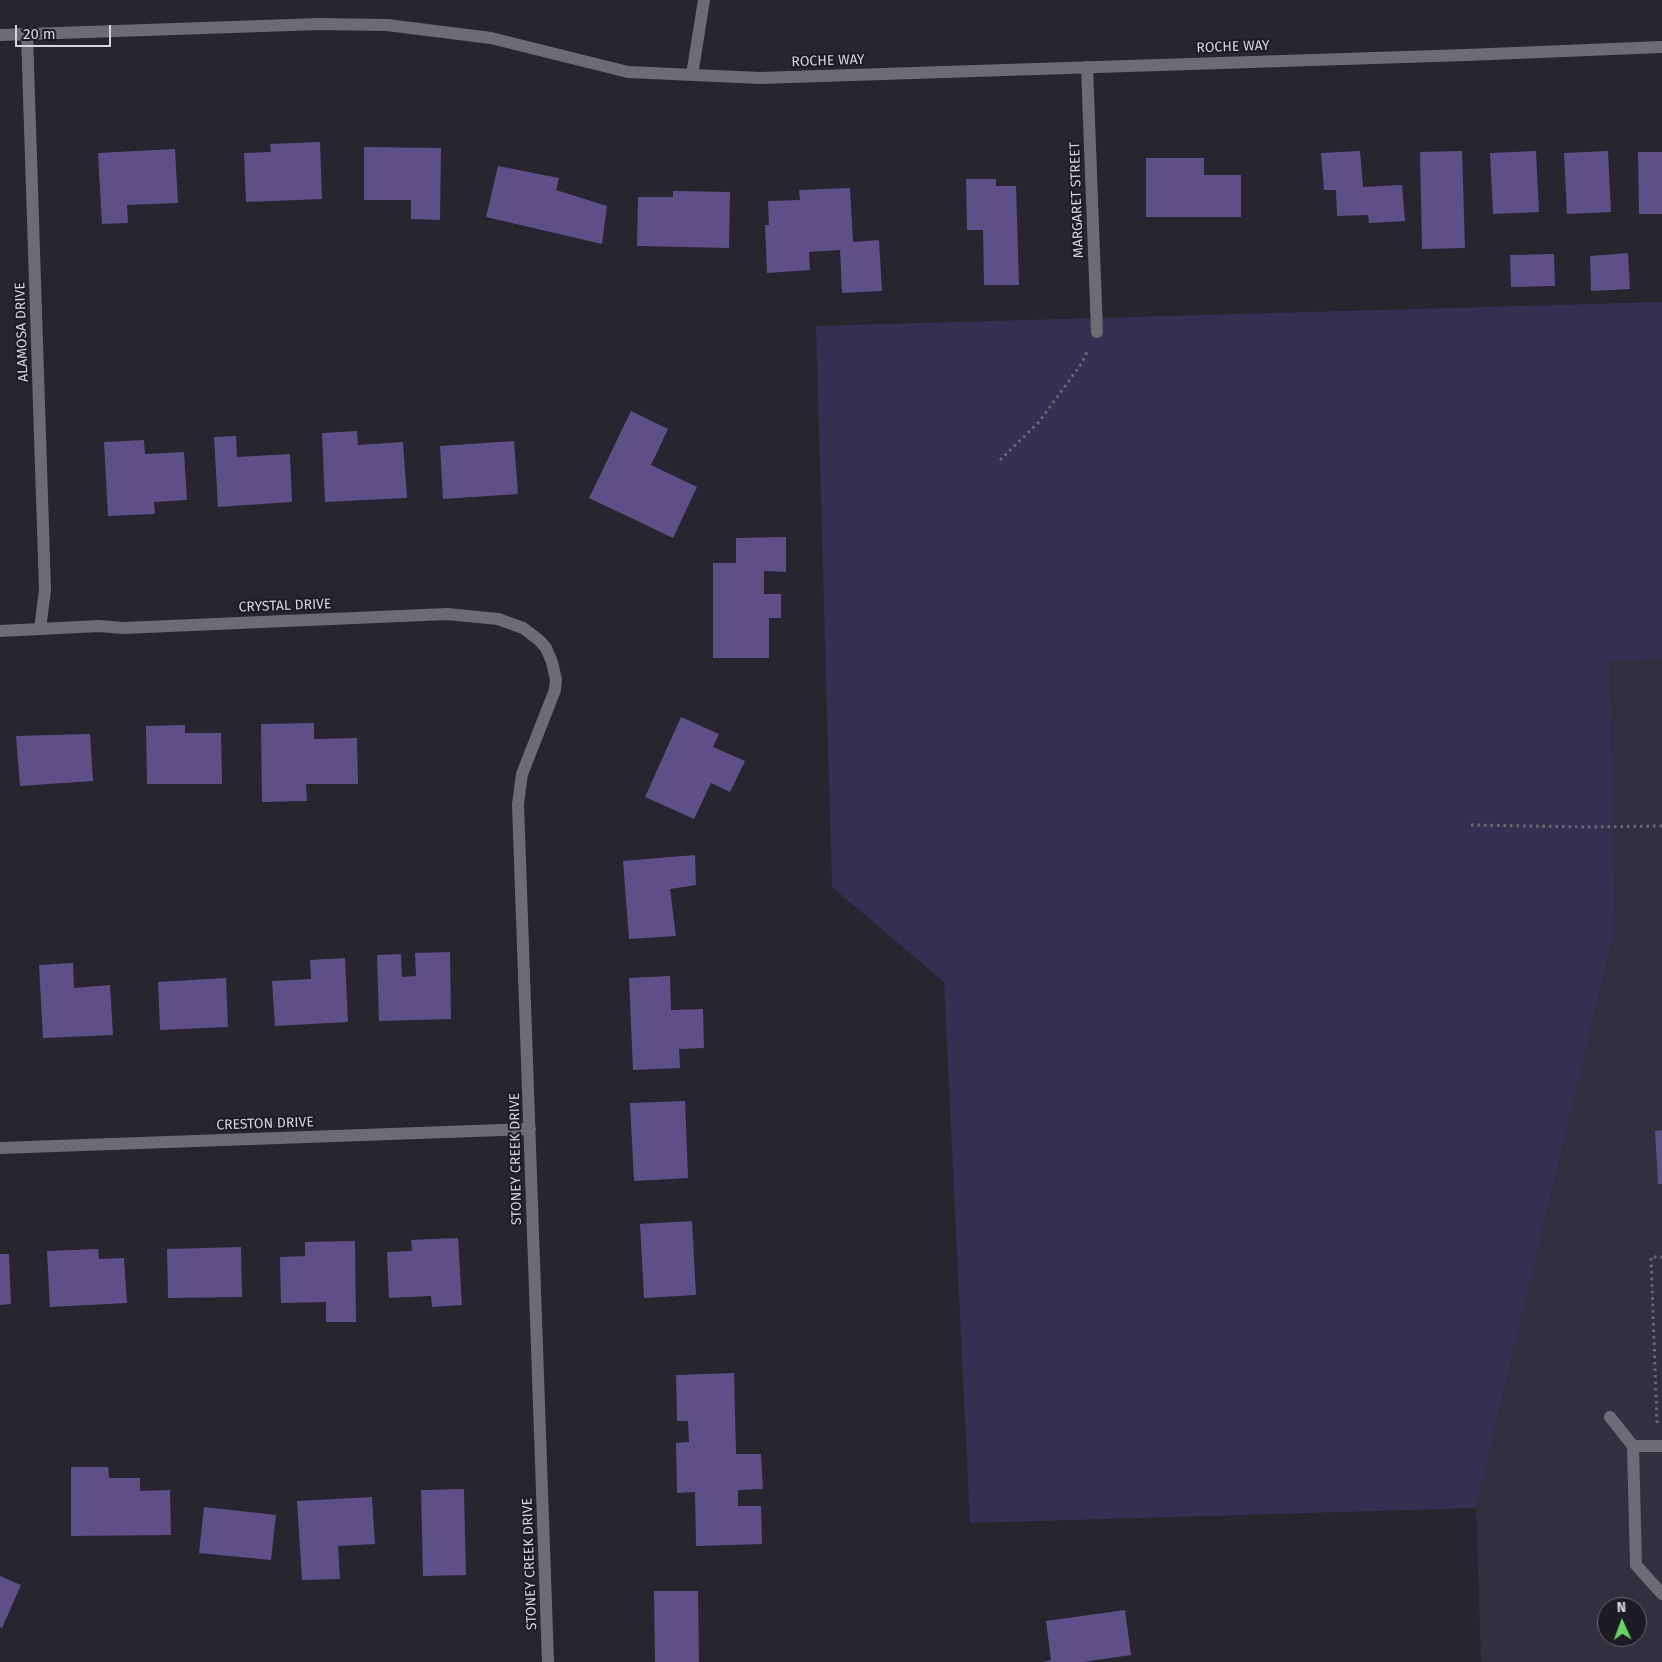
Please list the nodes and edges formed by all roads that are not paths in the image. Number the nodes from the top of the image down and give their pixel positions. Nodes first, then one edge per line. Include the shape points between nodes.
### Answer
1 (704, 0) edge
2 (27, 34) junction
3 (0, 35) edge
4 (1662, 47) edge
5 (1087, 67) junction
6 (692, 75) junction
7 (1098, 332) road end
8 (40, 628) junction
9 (0, 631) edge
10 (552, 662) joint
11 (530, 1129) junction
12 (0, 1148) edge
13 (1610, 1417) dead end
14 (1633, 1446) junction
15 (1662, 1446) edge
16 (1662, 1594) edge
17 (548, 1662) edge

1 - 6 street
2 - 3 street, ROCHE WAY
2 - 6 street, ROCHE WAY via 320,24 387,25 491,38 628,72
2 - 8 street, ALAMOSA DRIVE via 45,590
4 - 5 street, ROCHE WAY
5 - 6 street, ROCHE WAY via 760,78
5 - 7 street, MARGARET STREET
8 - 9 street, CRYSTAL DRIVE
8 - 10 street, CRYSTAL DRIVE via 123,628 447,614 498,619 523,628 546,648
10 - 11 street, STONEY CREEK DRIVE via 555,690 522,774 518,804
11 - 12 street, CRESTON DRIVE
11 - 17 street, STONEY CREEK DRIVE
13 - 14 street
14 - 15 street
14 - 16 street via 1636,1565

